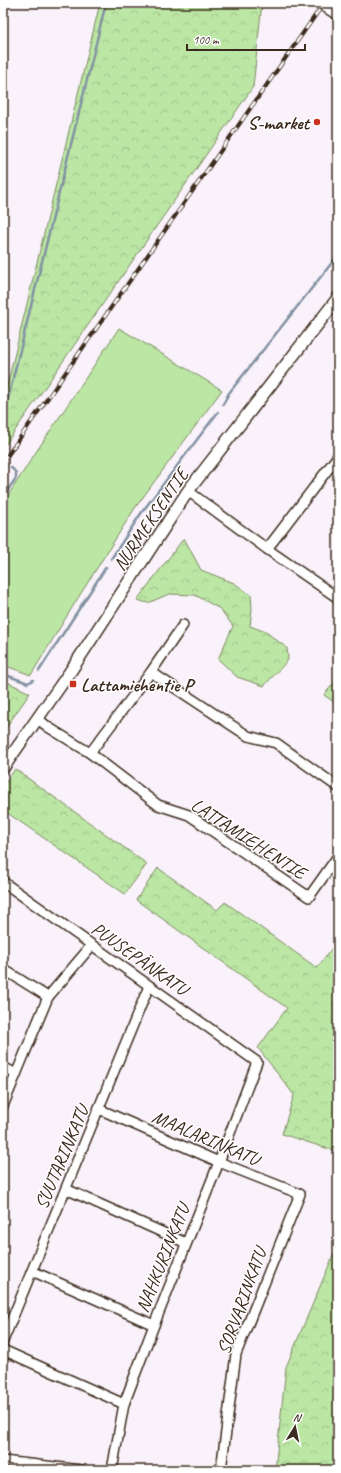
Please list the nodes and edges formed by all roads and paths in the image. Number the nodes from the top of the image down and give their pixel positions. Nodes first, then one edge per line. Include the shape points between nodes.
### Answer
1 (322, 3) edge
2 (338, 12) edge
3 (338, 298) edge
4 (338, 456) edge
5 (188, 491) junction
6 (267, 550) junction
7 (338, 598) edge
8 (183, 625) dead end
9 (151, 672) junction
10 (38, 719) junction
11 (90, 753) junction
12 (3, 768) edge
13 (338, 787) edge
14 (338, 856) edge
15 (3, 882) edge
16 (92, 945) junction
17 (3, 969) edge
18 (149, 986) junction
19 (48, 997) junction
20 (257, 1062) joint
21 (3, 1067) edge
22 (16, 1074) junction
23 (3, 1106) edge
24 (99, 1109) junction
25 (219, 1162) junction
26 (66, 1189) junction
27 (300, 1194) joint
28 (186, 1243) junction
29 (32, 1271) junction
30 (154, 1325) junction
31 (3, 1342) edge
32 (3, 1350) edge
33 (124, 1404) junction
34 (3, 1462) edge
35 (82, 1470) edge
36 (112, 1470) edge
37 (221, 1470) edge

1 - 2 main road
3 - 5 street, NURMEKSENTIE
4 - 6 street
5 - 6 street
5 - 10 street, NURMEKSENTIE
6 - 7 street
8 - 9 street
9 - 11 street
9 - 13 street via 248,736 276,743
10 - 11 street, LATTAMIEHENTIE
10 - 12 street, NURMEKSENTIE
11 - 14 street, LATTAMIEHENTIE via 158,805 188,814 308,897
15 - 16 street, PUUSEPÄNKATU
16 - 18 street, PUUSEPÄNKATU
16 - 19 street
17 - 19 street
18 - 20 street, PUUSEPÄNKATU
18 - 24 street, SUUTARINKATU
19 - 22 street
20 - 25 street, NAHKURINKATU
21 - 22 street
22 - 23 street
24 - 25 street, MAALARINKATU
24 - 26 street, SUUTARINKATU
25 - 27 street, MAALARINKATU
25 - 28 street, NAHKURINKATU
26 - 28 street
26 - 29 street, SUUTARINKATU
27 - 37 street, SORVARINKATU via 236,1354
28 - 30 street, NAHKURINKATU
29 - 30 street
29 - 31 street, SUUTARINKATU
30 - 33 street, NAHKURINKATU
32 - 33 street
33 - 36 street, NAHKURINKATU
34 - 35 street

